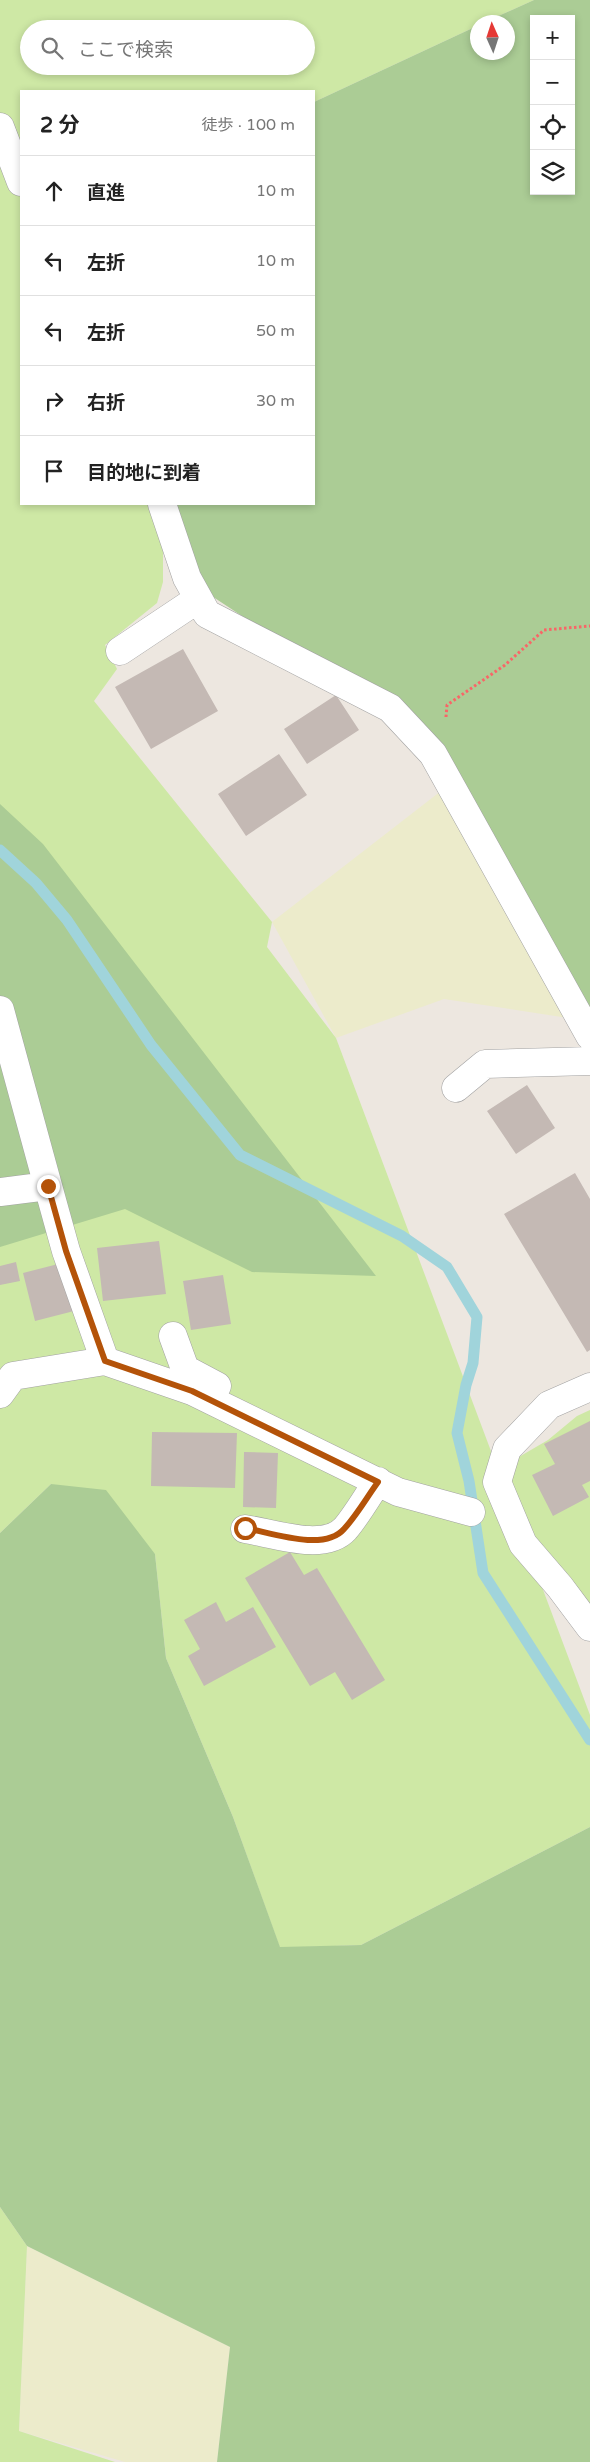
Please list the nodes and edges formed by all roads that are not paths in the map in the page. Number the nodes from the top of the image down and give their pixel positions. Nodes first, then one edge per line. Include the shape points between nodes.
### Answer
1 (0, 127) edge
2 (20, 179) edge
3 (162, 505) edge
4 (198, 599) junction
5 (120, 651) dead end
6 (0, 1010) edge
7 (590, 1036) edge
8 (590, 1061) edge
9 (456, 1088) dead end
10 (48, 1186) junction
11 (0, 1192) edge
12 (173, 1336) dead end
13 (105, 1361) junction
14 (590, 1387) edge
15 (0, 1394) edge
16 (284, 1436) junction
17 (378, 1482) junction
18 (471, 1512) dead end
19 (245, 1528) dead end
20 (590, 1627) edge

1 - 2 street
3 - 4 street via 187,578
4 - 5 street
4 - 7 street via 207,614 390,708 433,754
6 - 10 street
8 - 9 street via 485,1064
10 - 11 street
10 - 13 street via 66,1251
12 - 16 street via 185,1369 282,1421
13 - 15 street via 12,1376
13 - 16 street via 192,1391
14 - 20 street via 549,1405 507,1449 497,1482 523,1544
16 - 17 street
17 - 18 street via 398,1492
17 - 19 street via 344,1530 332,1538 318,1542

